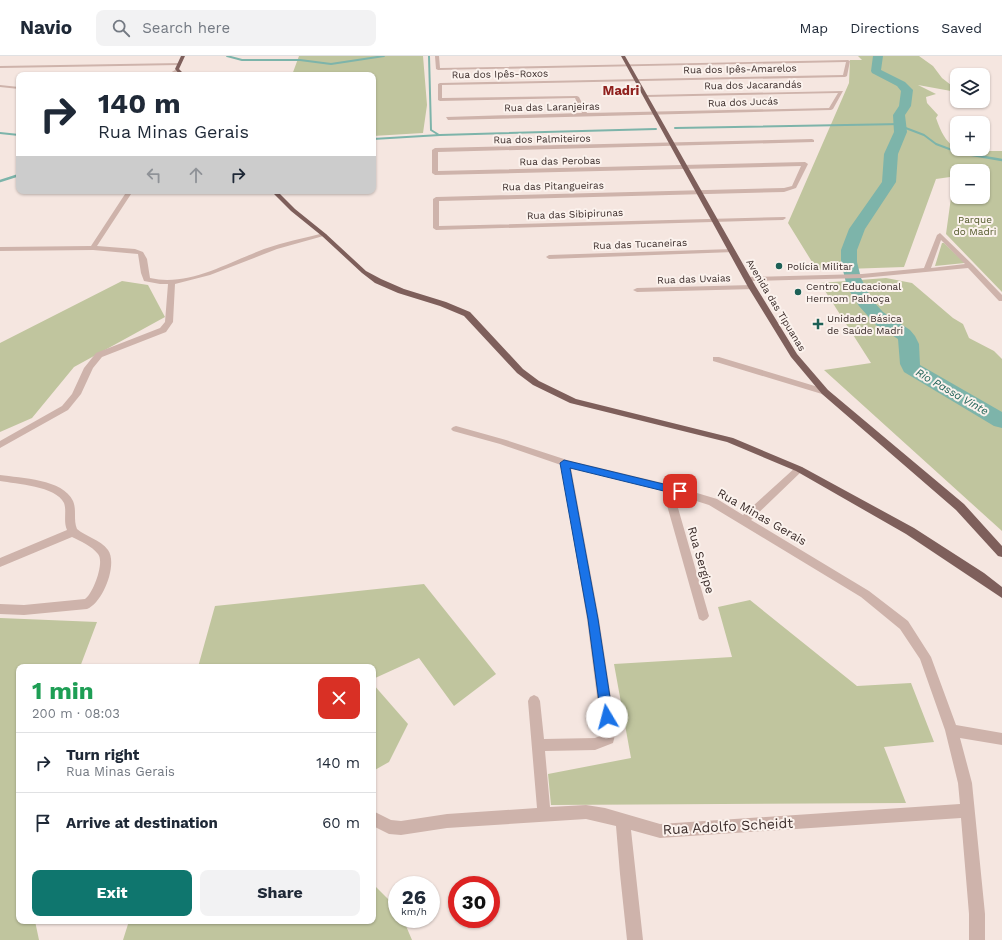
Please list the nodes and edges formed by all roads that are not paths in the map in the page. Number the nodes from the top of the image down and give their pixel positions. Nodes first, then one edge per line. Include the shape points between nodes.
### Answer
1 (182, 56) edge
2 (437, 56) edge
3 (623, 56) edge
4 (179, 64) junction
5 (629, 65) junction
6 (0, 67) edge
7 (177, 71) edge
8 (636, 80) junction
9 (0, 86) edge
10 (16, 88) edge
11 (646, 96) junction
12 (832, 109) joint
13 (655, 114) junction
14 (585, 115) junction
15 (448, 118) dead end
16 (812, 141) dead end
17 (673, 144) junction
18 (686, 167) junction
19 (435, 173) joint
20 (700, 192) junction
21 (128, 194) edge
22 (277, 194) edge
23 (783, 218) dead end
24 (715, 220) junction
25 (436, 228) joint
26 (324, 235) junction
27 (93, 248) junction
28 (0, 249) edge
29 (732, 251) junction
30 (549, 257) dead end
31 (971, 266) junction
32 (927, 270) junction
33 (748, 279) junction
34 (172, 282) junction
35 (752, 287) junction
36 (637, 290) dead end
37 (1002, 299) edge
38 (716, 359) dead end
39 (825, 392) junction
40 (456, 429) dead end
41 (0, 445) edge
42 (564, 463) junction
43 (799, 469) junction
44 (0, 478) edge
45 (668, 488) junction
46 (744, 520) junction
47 (73, 532) junction
48 (1001, 549) edge
49 (0, 563) edge
50 (1002, 593) edge
51 (0, 609) edge
52 (703, 616) dead end
53 (534, 701) dead end
54 (952, 730) junction
55 (1002, 739) edge
56 (538, 745) junction
57 (968, 811) junction
58 (544, 813) junction
59 (376, 820) edge
60 (623, 821) junction
61 (635, 940) edge
62 (977, 940) edge

1 - 4 main road
2 - 5 street via 438,69
3 - 5 main road, Avenida das Tipuanas
4 - 6 street
4 - 7 main road
5 - 8 main road, Avenida das Tipuanas
5 - 8 street, Rua dos Ipês-Amarelos via 848,61 845,76
8 - 11 main road, Avenida das Tipuanas
8 - 14 street, Rua dos Ipês-Roxos via 440,84 440,100 577,97
9 - 10 street
11 - 12 street, Rua dos Jacarandás via 841,92
11 - 13 main road, Avenida das Tipuanas
12 - 13 street, Rua dos Jucás
13 - 14 street, Rua das Laranjeiras
13 - 17 main road, Avenida das Tipuanas
14 - 15 street, Rua das Laranjeiras
16 - 17 street
17 - 18 main road, Avenida das Tipuanas
17 - 19 street, Rua dos Palmiteiros via 435,150
18 - 19 street, Rua das Perobas
18 - 20 main road, Avenida das Tipuanas
18 - 20 street, Rua das Perobas via 805,164 791,189
20 - 24 main road, Avenida das Tipuanas
20 - 25 street, Rua das Pitangueiras via 436,199
21 - 27 street
22 - 26 main road
23 - 24 street, Rua das Sibipirunas
24 - 25 street, Rua das Sibipirunas
24 - 29 main road, Avenida das Tipuanas
26 - 34 street via 267,250 220,270
26 - 43 main road via 351,263 378,281 467,314 520,371 557,394 573,401 730,440
27 - 28 street
27 - 34 street via 141,253 144,257 144,275 147,279 154,282
29 - 30 street, Rua das Tucaneiras
29 - 33 main road, Avenida das Tipuanas
31 - 32 street
31 - 32 street via 940,235
31 - 37 street
32 - 33 street via 862,276
33 - 35 main road, Avenida das Tipuanas
34 - 41 street via 169,322 164,330 99,355 88,368 74,400 65,408
35 - 36 street, Rua das Uvaias
35 - 39 main road, Avenida das Tipuanas via 784,342
38 - 39 street
39 - 48 main road, Avenida das Tipuanas via 960,507
40 - 42 street, Rua Minas Gerais
42 - 45 street, Rua Minas Gerais
42 - 56 street via 593,619 609,731 608,739 595,744
43 - 46 street
43 - 50 main road via 969,568
44 - 47 street via 45,487 65,496 70,504 70,526
45 - 46 street, Rua Minas Gerais via 707,500
45 - 52 street, Rua Sergipe
46 - 54 street, Rua Minas Gerais via 865,594 904,625 925,657
47 - 49 street
47 - 51 street via 103,550 106,558 106,566 94,599 82,606
53 - 56 street
54 - 55 street
54 - 57 street, Rua Minas Gerais via 965,783
56 - 58 street
57 - 60 street, Rua Adolfo Scheidt via 660,831
57 - 62 street, Rua Minas Gerais
58 - 59 street, Rua Adolfo Scheidt via 447,821 401,828 388,827
58 - 60 street, Rua Adolfo Scheidt via 586,812 605,814
60 - 61 street

